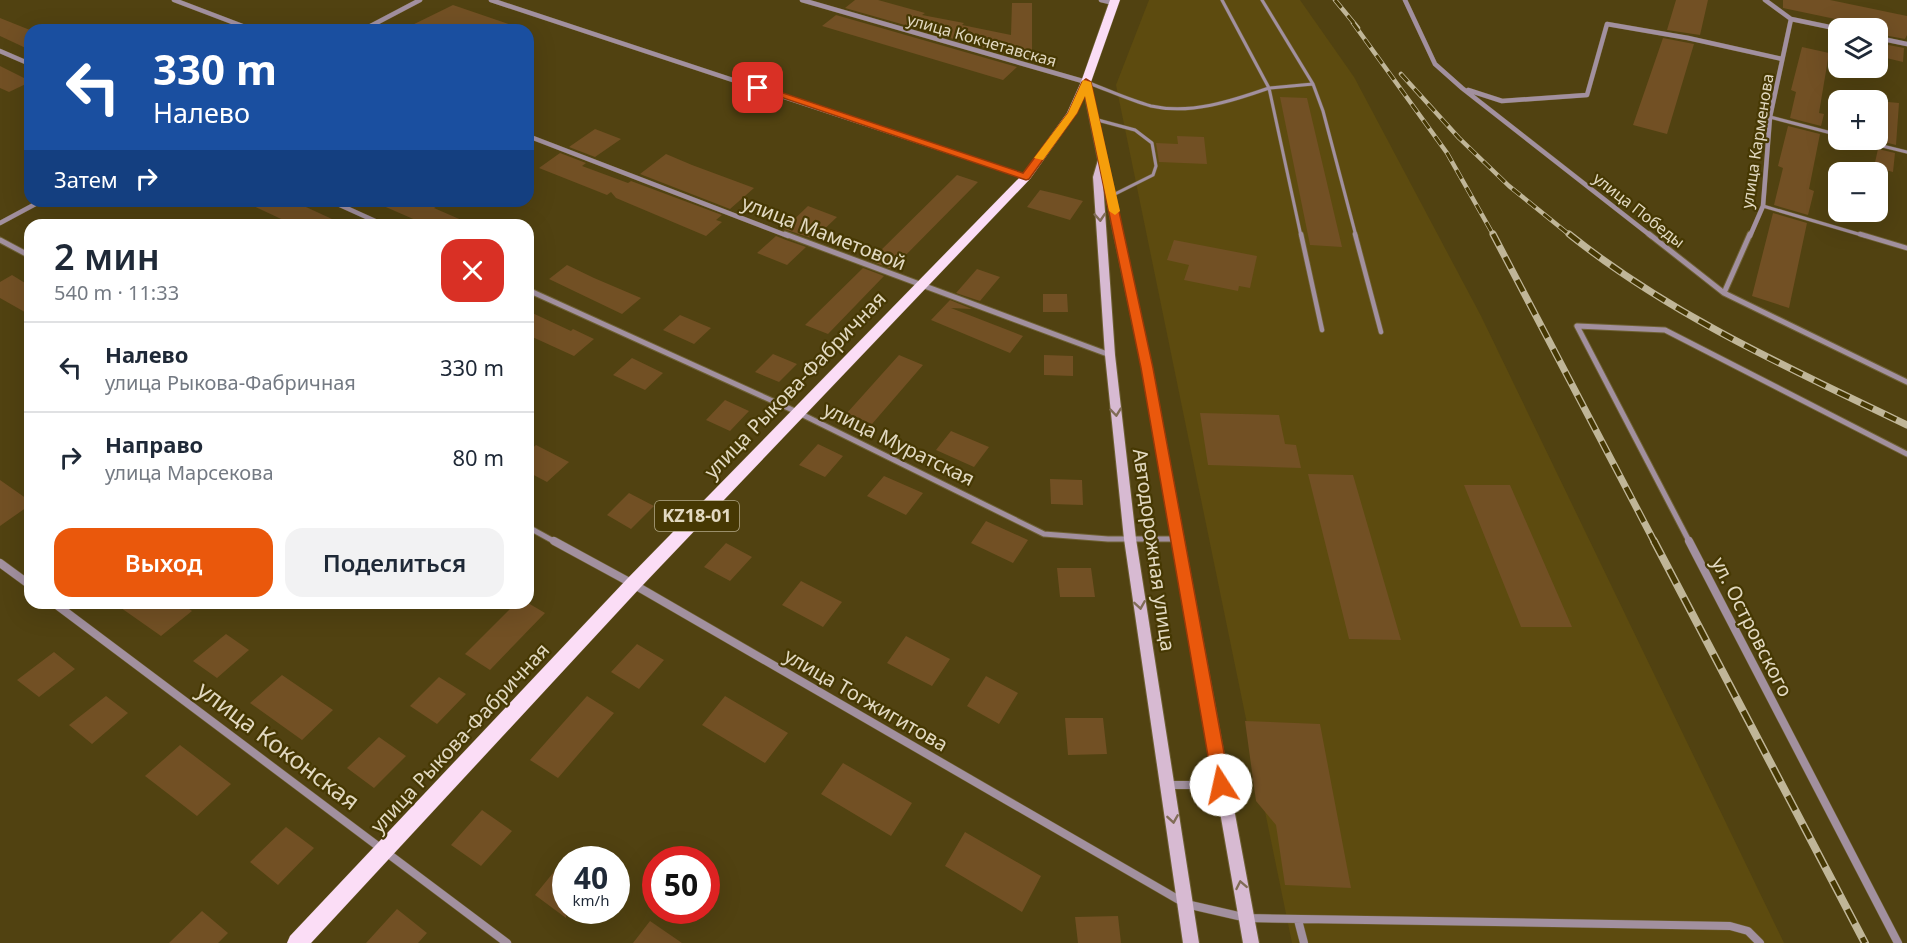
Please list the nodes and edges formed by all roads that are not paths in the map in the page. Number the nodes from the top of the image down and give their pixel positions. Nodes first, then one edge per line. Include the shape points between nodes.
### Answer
1 (174, 0) edge
2 (420, 0) edge
3 (491, 0) edge
4 (802, 0) edge
5 (1101, 0) edge
6 (1222, 0) edge
7 (1262, 0) edge
8 (1405, 0) edge
9 (1765, 0) edge
10 (1115, 2) edge
11 (1791, 19) junction
12 (237, 24) edge
13 (374, 24) edge
14 (1828, 27) edge
15 (1888, 40) edge
16 (1907, 44) edge
17 (0, 51) edge
18 (1782, 59) junction
19 (24, 61) edge
20 (1086, 82) junction
21 (1313, 84) junction
22 (1269, 88) junction
23 (1462, 88) junction
24 (1770, 117) junction
25 (1094, 119) junction
26 (1828, 132) edge
27 (534, 138) edge
28 (1888, 147) edge
29 (1907, 152) edge
30 (1102, 160) junction
31 (1026, 177) junction
32 (1111, 196) junction
33 (1763, 206) junction
34 (30, 207) edge
35 (344, 207) edge
36 (371, 219) edge
37 (0, 223) edge
38 (0, 240) edge
39 (1907, 248) edge
40 (24, 253) edge
41 (920, 286) junction
42 (534, 293) edge
43 (1724, 293) junction
44 (1322, 330) dead end
45 (1381, 332) dead end
46 (1110, 355) junction
47 (1907, 382) edge
48 (797, 412) junction
49 (1907, 454) edge
50 (534, 530) edge
51 (1130, 539) junction
52 (1178, 539) junction
53 (0, 563) edge
54 (24, 581) edge
55 (633, 584) junction
56 (62, 609) edge
57 (1168, 785) junction
58 (1221, 785) junction
59 (384, 850) junction
60 (1186, 904) junction
61 (1247, 918) junction
62 (1298, 920) junction
63 (297, 943) edge
64 (507, 943) edge
65 (1191, 943) edge
66 (1251, 943) edge
67 (1304, 943) edge
68 (1760, 943) edge
69 (1898, 943) edge

1 - 12 street
2 - 13 street
3 - 31 street
4 - 20 street, улица Кокчетавская
5 - 10 street
6 - 22 lane
7 - 21 lane
8 - 23 street, улица Победы via 1435,64
9 - 11 street
10 - 20 main road, KZ18-01
11 - 14 street
11 - 18 street, улица Карменова
15 - 16 street
17 - 19 street
18 - 23 street via 1606,24 1587,95 1502,101
18 - 24 street, улица Карменова
20 - 22 lane via 1154,107 1197,107
20 - 25 main road, Автодорожная улица
20 - 31 main road, улица Рыкова-Фабричная / KZ18-01 via 1072,113
21 - 22 lane
21 - 45 lane
22 - 44 lane
23 - 43 street, улица Победы
24 - 26 lane
24 - 33 street, улица Карменова
25 - 30 main road, Автодорожная улица
25 - 32 lane via 1135,130 1152,142 1156,166 1153,175
27 - 41 street, улица Маметовой
28 - 29 lane
30 - 32 main road, Автодорожная улица
30 -> 46 main road, Автодорожная улица via 1098,177
31 - 41 main road, улица Рыкова-Фабричная / KZ18-01
32 - 52 main road, Автодорожная улица
33 - 39 lane
33 - 43 street, улица Карменова
34 - 37 street
35 - 36 street
38 - 40 street
41 - 46 street, улица Маметовой
41 - 48 main road, улица Рыкова-Фабричная / KZ18-01
42 - 48 street, улица Муратская
43 - 47 street, улица Победы
46 -> 51 main road, Автодорожная улица
48 - 51 street, улица Муратская via 1044,534
48 - 55 main road, улица Рыкова-Фабричная / KZ18-01
49 - 69 street, ул. Островского via 1665,330 1577,326
50 - 55 street, улица Тогжигитова
51 - 52 street, улица Муратская
51 -> 57 main road, Автодорожная улица
52 - 58 main road, Автодорожная улица
53 - 54 street
55 - 59 main road, улица Рыкова-Фабричная / KZ18-01
55 - 60 street, улица Тогжигитова
56 - 59 street, улица Коконская
57 - 58 street
57 -> 60 main road, Автодорожная улица
61 -> 58 main road, Автодорожная улица
59 - 63 main road, улица Рыкова-Фабричная / KZ18-01
59 - 64 street, улица Коконская
60 - 61 street, улица Тогжигитова
60 - 65 main road, Автодорожная улица
61 - 62 street, улица Тогжигитова
61 - 66 main road, Автодорожная улица
62 - 67 street
62 - 68 street, улица Тогжигитова via 1730,926 1744,929

